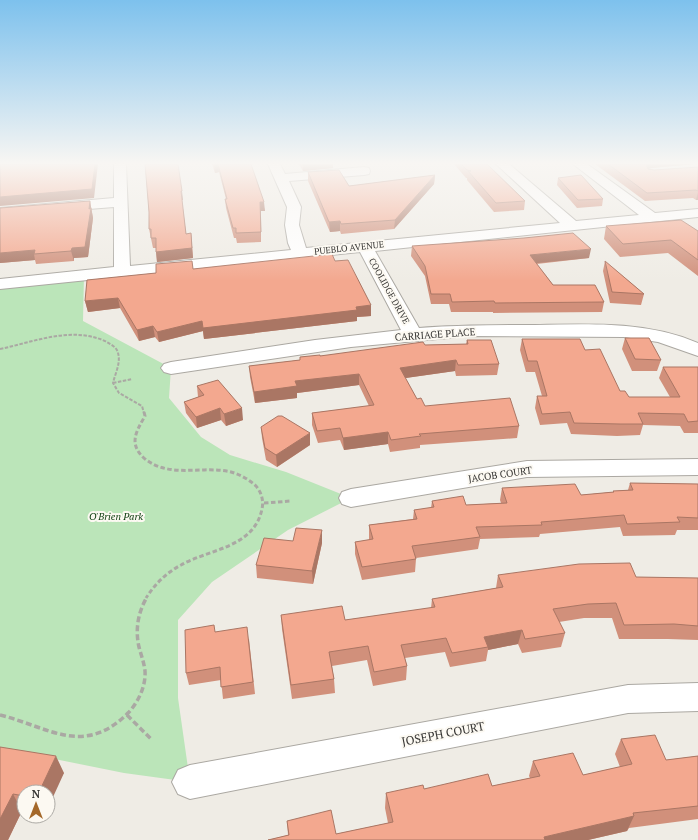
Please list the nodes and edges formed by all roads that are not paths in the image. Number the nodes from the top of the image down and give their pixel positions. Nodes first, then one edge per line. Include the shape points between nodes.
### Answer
1 (106, 203) edge
2 (120, 203) edge
3 (292, 203) edge
4 (547, 203) edge
5 (639, 203) edge
6 (0, 212) edge
7 (698, 213) edge
8 (660, 217) junction
9 (572, 225) junction
10 (685, 229) edge
11 (365, 247) junction
12 (301, 253) junction
13 (122, 271) junction
14 (0, 284) edge
15 (413, 334) junction
16 (698, 350) edge
17 (171, 368) dead end
18 (698, 467) edge
19 (351, 498) dead end
20 (698, 697) edge
21 (190, 782) dead end

1 - 6 street
2 - 13 street
3 - 12 street via 292,225
4 - 9 street
5 - 8 street
7 - 8 street, PUEBLO AVENUE
8 - 9 street, PUEBLO AVENUE
8 - 10 street
9 - 11 street, PUEBLO AVENUE
11 - 12 street, PUEBLO AVENUE
11 - 15 street, COOLIDGE DRIVE
12 - 13 street, PUEBLO AVENUE
13 - 14 street, PUEBLO AVENUE
15 - 16 street, CARRIAGE PLACE via 461,331 613,330 665,336
15 - 17 street, CARRIAGE PLACE via 310,346
18 - 19 street, JACOB COURT via 527,469
20 - 21 street, JOSEPH COURT via 628,699

